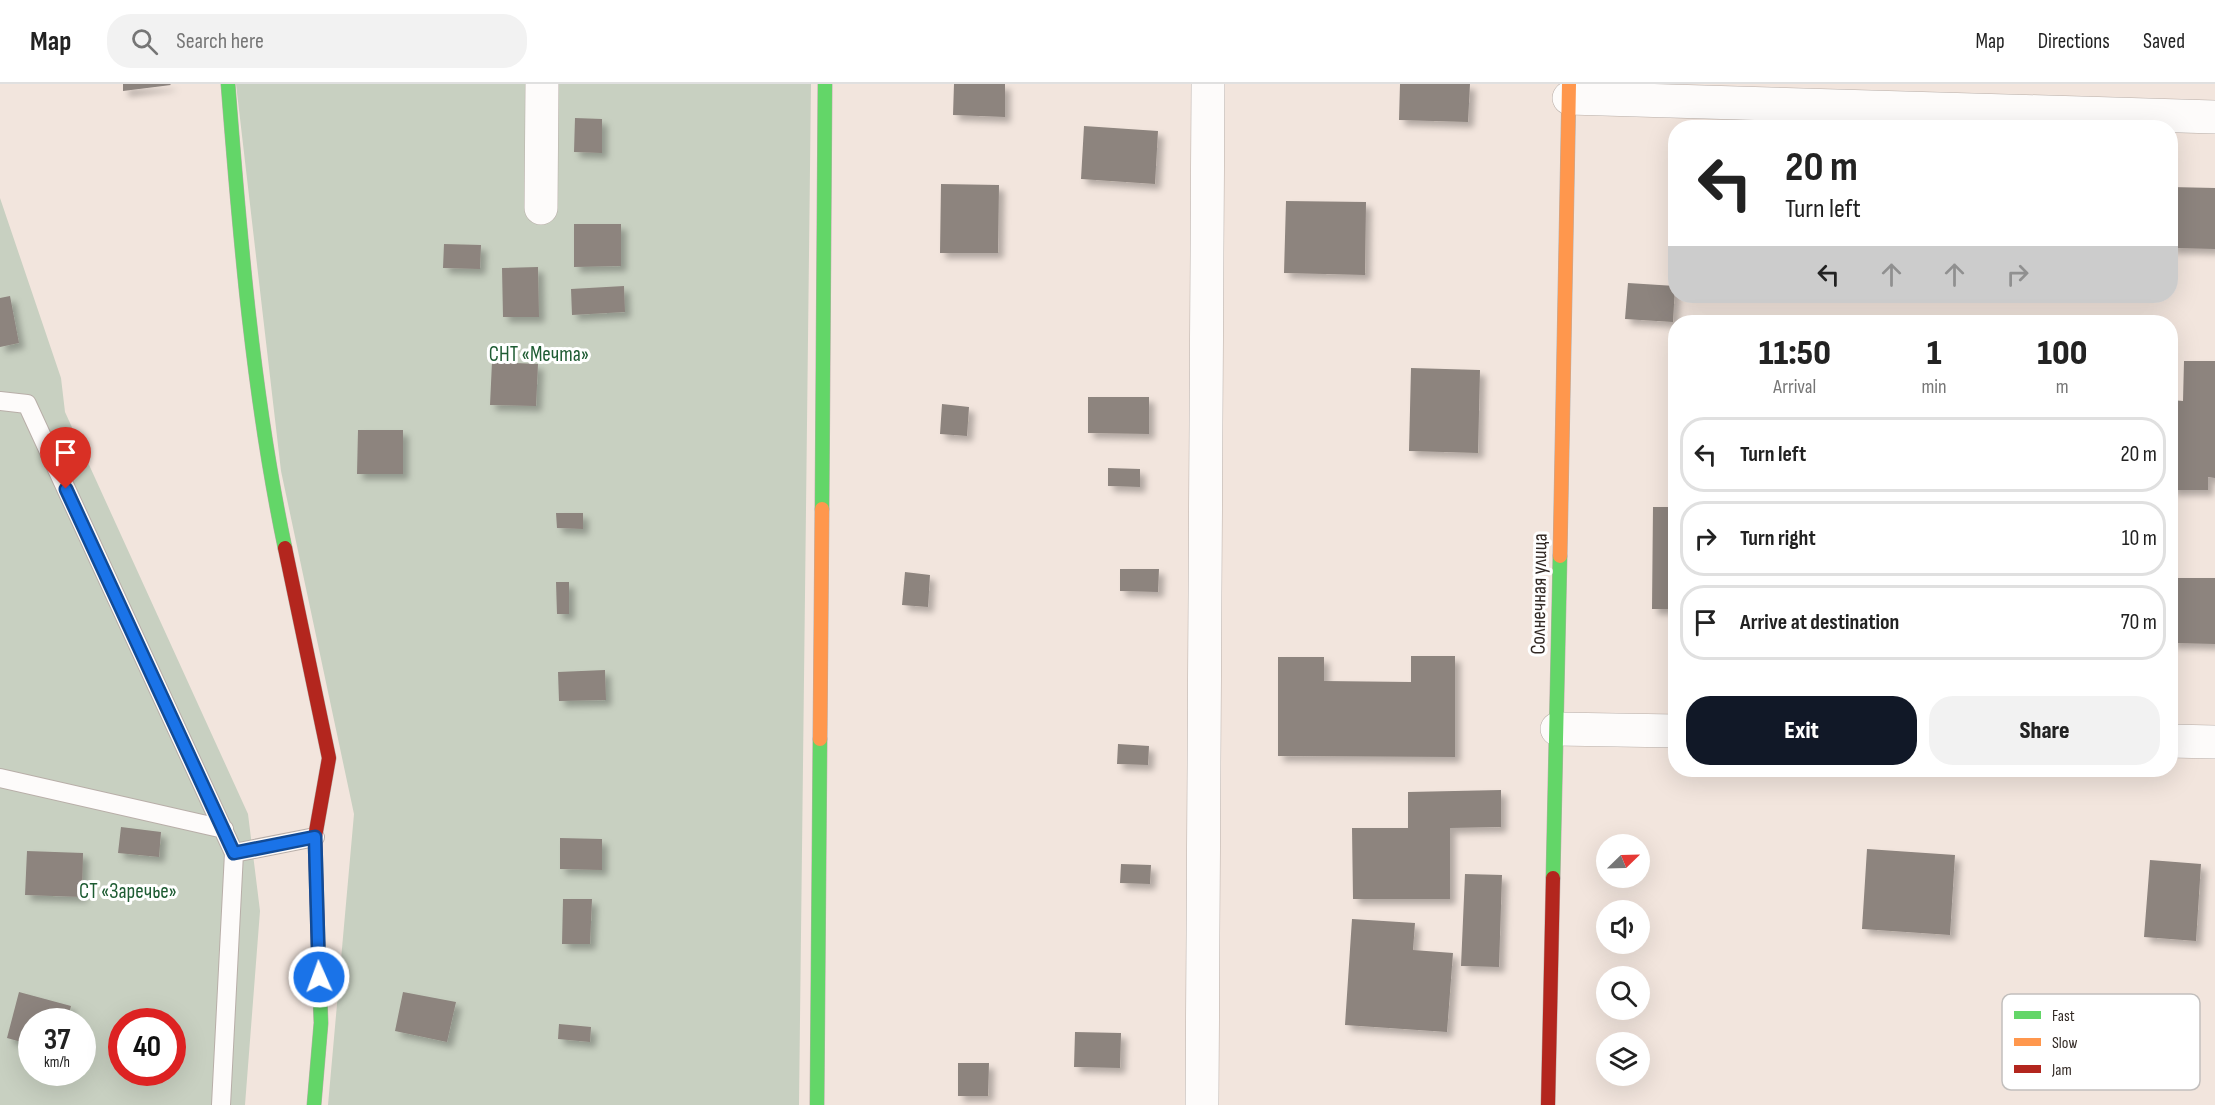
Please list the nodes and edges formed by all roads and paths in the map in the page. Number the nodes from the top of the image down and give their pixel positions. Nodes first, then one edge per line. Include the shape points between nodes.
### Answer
1 (228, 84) edge
2 (542, 84) edge
3 (825, 84) edge
4 (1208, 84) edge
5 (1569, 91) edge
6 (2215, 117) edge
7 (541, 208) dead end
8 (0, 401) edge
9 (1557, 729) junction
10 (1668, 731) edge
11 (2178, 741) edge
12 (2215, 742) edge
13 (0, 778) edge
14 (224, 829) junction
15 (315, 837) junction
16 (234, 853) junction
17 (221, 1105) edge
18 (314, 1105) edge
19 (817, 1105) edge
20 (1202, 1105) edge
21 (1548, 1105) edge

1 - 15 street via 243,273 271,481 329,758
2 - 7 street
3 - 19 street
4 - 20 street
5 - 6 street
5 - 9 street, Солнечная улица
8 - 14 lane via 27,404
9 - 10 street
9 - 21 street, Солнечная улица
11 - 12 street
13 - 14 lane
14 - 16 lane
15 - 16 lane
15 - 18 street via 321,1023
16 - 17 lane

